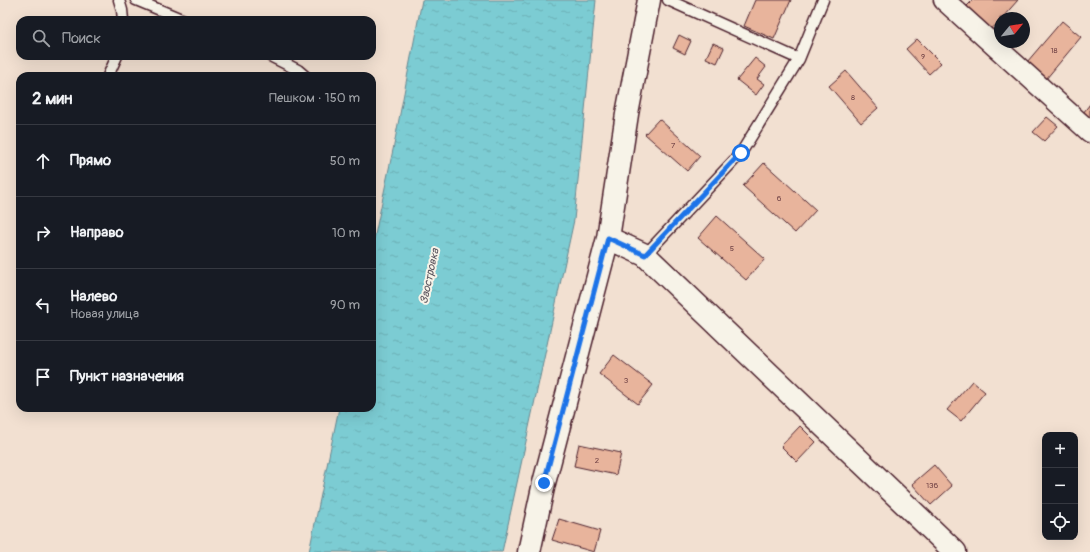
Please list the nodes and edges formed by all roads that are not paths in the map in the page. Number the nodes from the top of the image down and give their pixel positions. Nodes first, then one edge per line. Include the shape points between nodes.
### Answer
1 (119, 0) edge
2 (136, 0) edge
3 (648, 0) edge
4 (668, 0) edge
5 (823, 0) edge
6 (944, 0) edge
7 (123, 16) edge
8 (174, 16) edge
9 (799, 59) junction
10 (115, 60) edge
11 (278, 60) edge
12 (110, 72) edge
13 (301, 72) edge
14 (1090, 132) edge
15 (608, 238) junction
16 (645, 255) junction
17 (529, 552) edge
18 (955, 552) edge

1 - 7 lane
2 - 8 lane
3 - 15 street
4 - 9 lane
5 - 9 lane
6 - 14 street
9 - 16 lane via 741,153
10 - 12 lane
11 - 13 lane
15 - 16 street
15 - 17 street via 544,483
16 - 18 street

